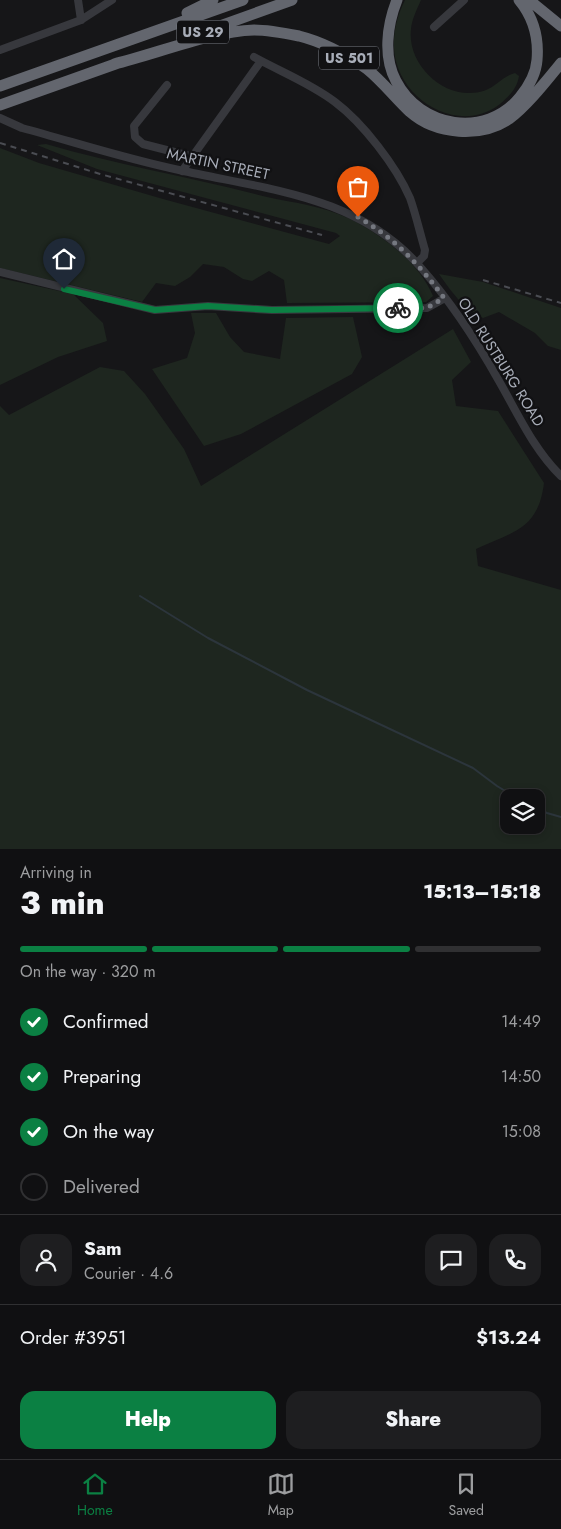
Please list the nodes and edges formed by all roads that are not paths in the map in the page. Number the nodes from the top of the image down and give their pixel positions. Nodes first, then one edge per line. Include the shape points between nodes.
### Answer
1 (78, 0) edge
2 (112, 0) edge
3 (213, 0) edge
4 (243, 0) edge
5 (292, 0) edge
6 (397, 0) edge
7 (464, 0) edge
8 (519, 0) edge
9 (529, 0) edge
10 (81, 20) junction
11 (561, 26) edge
12 (434, 27) dead end
13 (0, 50) edge
14 (93, 53) junction
15 (561, 63) edge
16 (114, 64) junction
17 (561, 68) edge
18 (548, 78) junction
19 (167, 85) dead end
20 (0, 86) edge
21 (3, 103) edge
22 (0, 118) edge
23 (190, 156) junction
24 (182, 171) junction
25 (417, 263) junction
26 (0, 272) edge
27 (444, 298) junction
28 (561, 476) edge

1 - 10 street
2 - 10 street
3 - 14 highway
4 - 14 highway, US 29
5 - 16 highway, US 29
6 - 8 highway via 388,34 388,58 395,81 422,111 458,124 480,122 498,115 513,106 528,87 536,69 538,36 530,15
7 - 12 street
9 - 11 highway
10 - 13 street
14 - 20 highway, US 29
15 - 18 highway
16 - 18 highway, US 501 via 232,32 255,30 286,34 324,45 366,69 424,122 467,132 508,119
16 - 21 highway, US 29
17 - 18 highway, US 501
19 - 23 street via 134,126 135,137 143,144
22 - 24 street, MARTIN STREET via 22,128
23 - 24 street
23 - 25 street via 257,59 335,102 379,147 410,198 425,250
24 - 25 street, MARTIN STREET via 304,196 337,207 377,229
25 - 27 street, OLD RUSTBURG ROAD
26 - 27 street via 155,310 208,306 272,310 427,308
27 - 28 street, OLD RUSTBURG ROAD via 484,354 542,456

